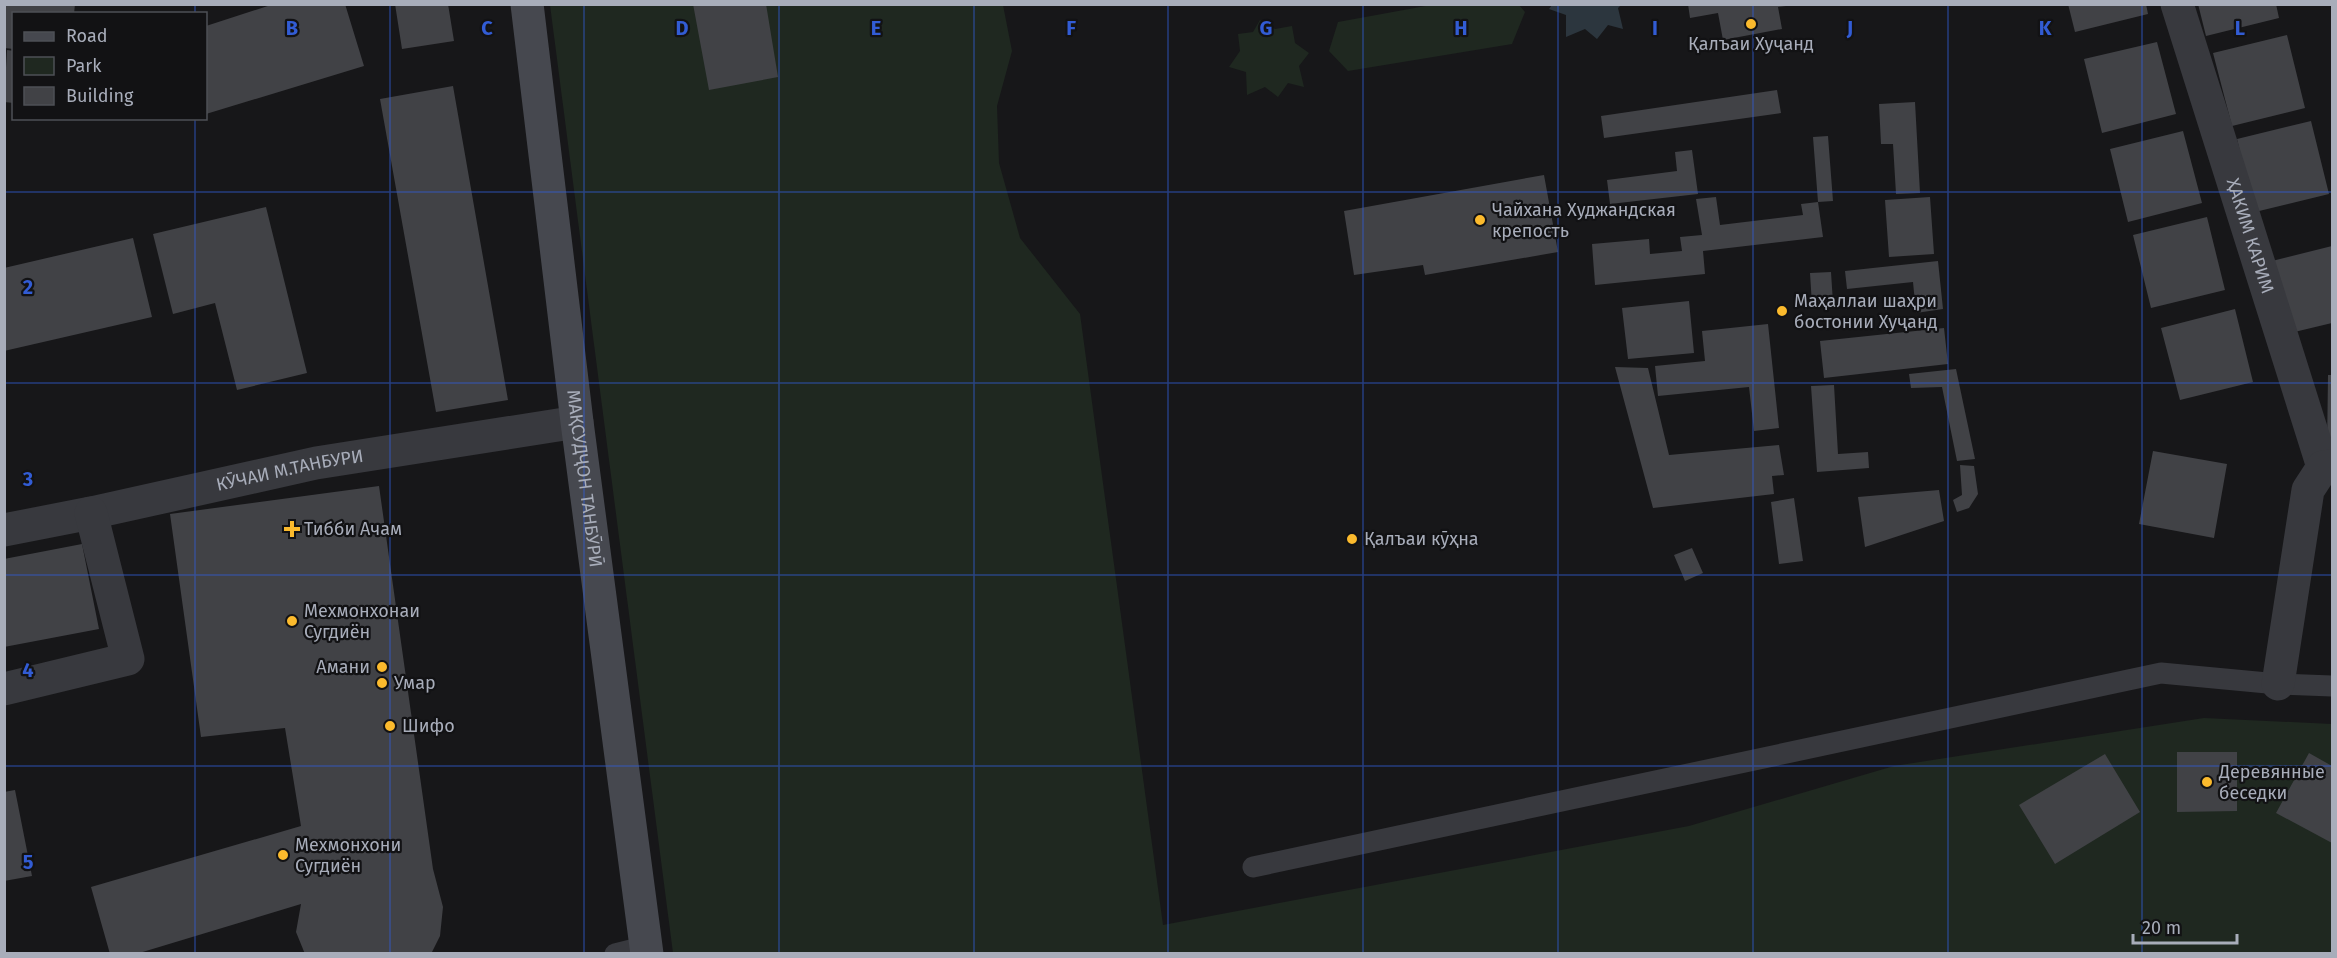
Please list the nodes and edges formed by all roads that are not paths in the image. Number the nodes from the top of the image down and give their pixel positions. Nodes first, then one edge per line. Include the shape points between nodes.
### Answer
1 (527, 4) edge
2 (2177, 4) edge
3 (577, 422) junction
4 (2328, 467) edge
5 (92, 513) junction
6 (4, 530) edge
7 (2278, 684) junction
8 (2332, 686) edge
9 (4, 689) edge
10 (1253, 867) dead end
11 (647, 950) edge
12 (615, 954) edge

1 - 3 main road, МАҚСУДҶОН ТАНБӮРӢ
2 - 4 street, ҲАКИМ КАРИМ
3 - 5 street, КӮЧАИ М.ТАНБУРИ via 316,463
3 - 11 main road, МАҚСУДҶОН ТАНБӮРӢ
4 - 7 street via 2308,490
5 - 6 street, КӮЧАИ М.ТАНБУРИ
5 - 9 street via 128,659
7 - 8 lane
7 - 10 lane via 2161,673
11 - 12 lane

